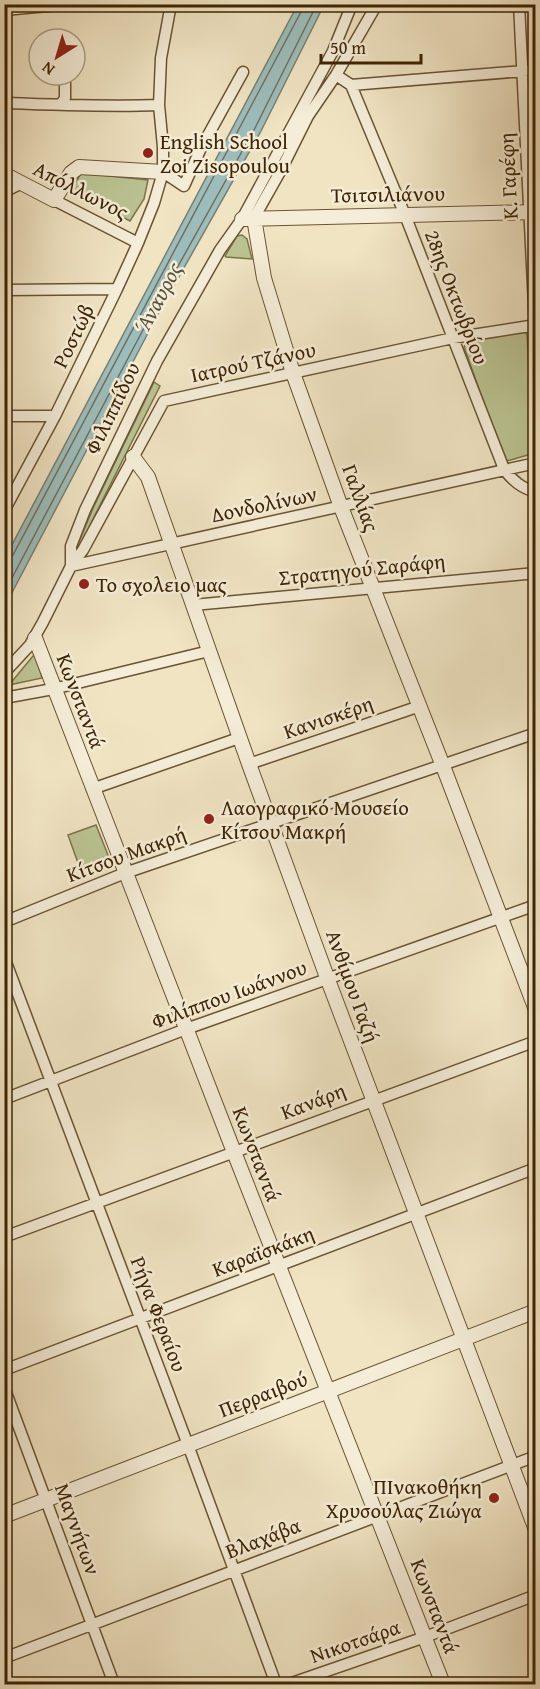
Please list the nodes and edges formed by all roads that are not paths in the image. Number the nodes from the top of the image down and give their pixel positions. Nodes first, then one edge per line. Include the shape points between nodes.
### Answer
1 (171, 4) edge
2 (352, 4) edge
3 (519, 4) edge
4 (59, 5) edge
5 (4, 10) edge
6 (373, 11) dead end
7 (536, 70) edge
8 (522, 71) junction
9 (243, 72) dead end
10 (336, 75) junction
11 (351, 85) junction
12 (65, 87) edge
13 (4, 103) edge
14 (62, 104) junction
15 (159, 105) junction
16 (163, 172) junction
17 (4, 174) edge
18 (22, 183) junction
19 (4, 192) edge
20 (54, 200) junction
21 (532, 212) edge
22 (405, 215) junction
23 (248, 219) junction
24 (138, 243) junction
25 (117, 289) junction
26 (4, 290) edge
27 (535, 325) edge
28 (453, 338) junction
29 (536, 346) edge
30 (293, 373) junction
31 (4, 416) edge
32 (55, 416) junction
33 (133, 457) junction
34 (536, 463) edge
35 (504, 469) junction
36 (536, 491) edge
37 (341, 507) junction
38 (4, 511) edge
39 (172, 544) junction
40 (71, 566) junction
41 (536, 573) edge
42 (373, 588) junction
43 (193, 605) junction
44 (35, 638) junction
45 (209, 651) junction
46 (4, 673) edge
47 (53, 689) junction
48 (4, 698) edge
49 (420, 706) junction
50 (536, 734) edge
51 (239, 738) junction
52 (249, 764) junction
53 (443, 766) junction
54 (92, 789) junction
55 (270, 824) junction
56 (125, 873) junction
57 (536, 905) edge
58 (501, 918) junction
59 (4, 922) edge
60 (4, 957) edge
61 (328, 980) junction
62 (536, 1010) edge
63 (186, 1029) junction
64 (536, 1041) edge
65 (50, 1081) junction
66 (4, 1100) edge
67 (373, 1100) junction
68 (234, 1152) junction
69 (536, 1168) edge
70 (96, 1203) junction
71 (415, 1214) junction
72 (4, 1237) edge
73 (278, 1266) junction
74 (536, 1311) edge
75 (139, 1319) junction
76 (463, 1340) junction
77 (4, 1370) edge
78 (4, 1387) edge
79 (328, 1392) junction
80 (188, 1445) junction
81 (536, 1456) edge
82 (511, 1465) junction
83 (47, 1500) junction
84 (4, 1516) edge
85 (378, 1516) junction
86 (536, 1530) edge
87 (233, 1570) junction
88 (536, 1595) edge
89 (93, 1624) junction
90 (425, 1637) junction
91 (4, 1658) edge
92 (114, 1684) edge
93 (276, 1684) edge
94 (289, 1684) edge
95 (443, 1684) edge

1 - 15 street, Ροστώβ via 161,58
2 - 23 street, Φιλιππίδου via 333,51
3 - 8 street, Κ. Γαρέφη
4 - 5 street
6 - 10 street
7 - 8 street
8 - 11 street
8 - 21 street, Κ. Γαρέφη
9 - 16 street via 184,186
10 - 11 street
10 - 23 street
11 - 22 street, 28ης Οκτωβρίου
12 - 14 street
13 - 14 street
14 - 15 street
15 - 16 street, Ροστώβ
16 - 20 street via 79,167
16 - 24 street, Ροστώβ
17 - 18 street, Απόλλωνος
18 - 19 street
18 - 20 street, Απόλλωνος
20 - 24 street, Απόλλωνος
21 - 22 street, Τσιτσιλιάνου
21 - 27 street, Κ. Γαρέφη
22 - 23 street, Τσιτσιλιάνου
22 - 28 street, 28ης Οκτωβρίου
23 - 30 street, Γαλλίας
23 - 40 street, Φιλιππίδου via 220,250 157,361 85,510 71,546
24 - 25 street, Ροστώβ
25 - 26 street
25 - 32 street, Ροστώβ
27 - 28 street, Ιατρού Τζάνου
27 - 29 street, Κ. Γαρέφη
28 - 30 street, Ιατρού Τζάνου
28 - 35 street, 28ης Οκτωβρίου
30 - 33 street, Ιατρού Τζάνου via 164,401
30 - 37 street, Γαλλίας
31 - 32 street
32 - 38 street, Ροστώβ
33 - 39 street, Ανθίμου Γαζή via 148,477
33 - 40 street, Ιατρού Τζάνου
34 - 35 street, Δονδολίνων
35 - 36 street, 28ης Οκτωβρίου via 527,490
35 - 37 street, Δονδολίνων
37 - 39 street, Δονδολίνων
37 - 42 street, Γαλλίας
39 - 40 street, Δονδολίνων
39 - 43 street, Ανθίμου Γαζή
40 - 44 street, Φιλιππίδου
41 - 42 street, Στρατηγού Σαράφη
42 - 43 street, Στρατηγού Σαράφη
42 - 49 street, Γαλλίας
43 - 45 street, Ανθίμου Γαζή
44 - 46 street, Φιλιππίδου
44 - 47 street, Κωνσταντά
45 - 47 street
45 - 51 street, Ανθίμου Γαζή
47 - 48 street
47 - 54 street, Κωνσταντά
49 - 52 street, Κανισκέρη
49 - 53 street, Γαλλίας
50 - 53 street, Κίτσου Μακρή
51 - 52 street, Ανθίμου Γαζή
51 - 54 street
52 - 55 street, Ανθίμου Γαζή
53 - 55 street, Κίτσου Μακρή
53 - 58 street, Γαλλίας
54 - 56 street, Κωνσταντά
55 - 56 street, Κίτσου Μακρή
55 - 61 street, Ανθίμου Γαζή
56 - 59 street, Κίτσου Μακρή
56 - 63 street, Κωνσταντά
57 - 58 street, Φιλίππου Ιωάννου
58 - 61 street, Φιλίππου Ιωάννου
58 - 62 street, Γαλλίας
60 - 65 street, Ρήγα Φεραίου
61 - 63 street, Φιλίππου Ιωάννου
61 - 67 street, Ανθίμου Γαζή
63 - 65 street, Φιλίππου Ιωάννου
63 - 68 street, Κωνσταντά
64 - 67 street, Κανάρη
65 - 66 street, Φιλίππου Ιωάννου
65 - 70 street, Ρήγα Φεραίου
67 - 68 street, Κανάρη
67 - 71 street, Ανθίμου Γαζή
68 - 70 street, Κανάρη
68 - 73 street, Κωνσταντά
69 - 71 street, Καραϊσκάκη
70 - 72 street, Κανάρη
70 - 75 street, Ρήγα Φεραίου
71 - 73 street, Καραϊσκάκη
71 - 76 street, Ανθίμου Γαζή
73 - 75 street, Καραϊσκάκη
73 - 79 street, Κωνσταντά
74 - 76 street, Περραιβού
75 - 77 street, Καραϊσκάκη
75 - 80 street, Ρήγα Φεραίου
76 - 79 street, Περραιβού
76 - 82 street, Ανθίμου Γαζή
78 - 83 street, Μαγνήτων
79 - 80 street, Περραιβού
79 - 85 street, Κωνσταντά
80 - 83 street, Περραιβού
80 - 87 street, Ρήγα Φεραίου
81 - 82 street, Βλαχάβα
82 - 85 street, Βλαχάβα
82 - 86 street, Ανθίμου Γαζή
83 - 84 street, Περραιβού
83 - 89 street, Μαγνήτων
85 - 87 street, Βλαχάβα
85 - 90 street, Κωνσταντά
87 - 89 street, Βλαχάβα
87 - 93 street, Ρήγα Φεραίου
88 - 90 street, Νικοτσάρα
89 - 91 street, Βλαχάβα
89 - 92 street, Μαγνήτων
90 - 94 street, Νικοτσάρα
90 - 95 street, Κωνσταντά

